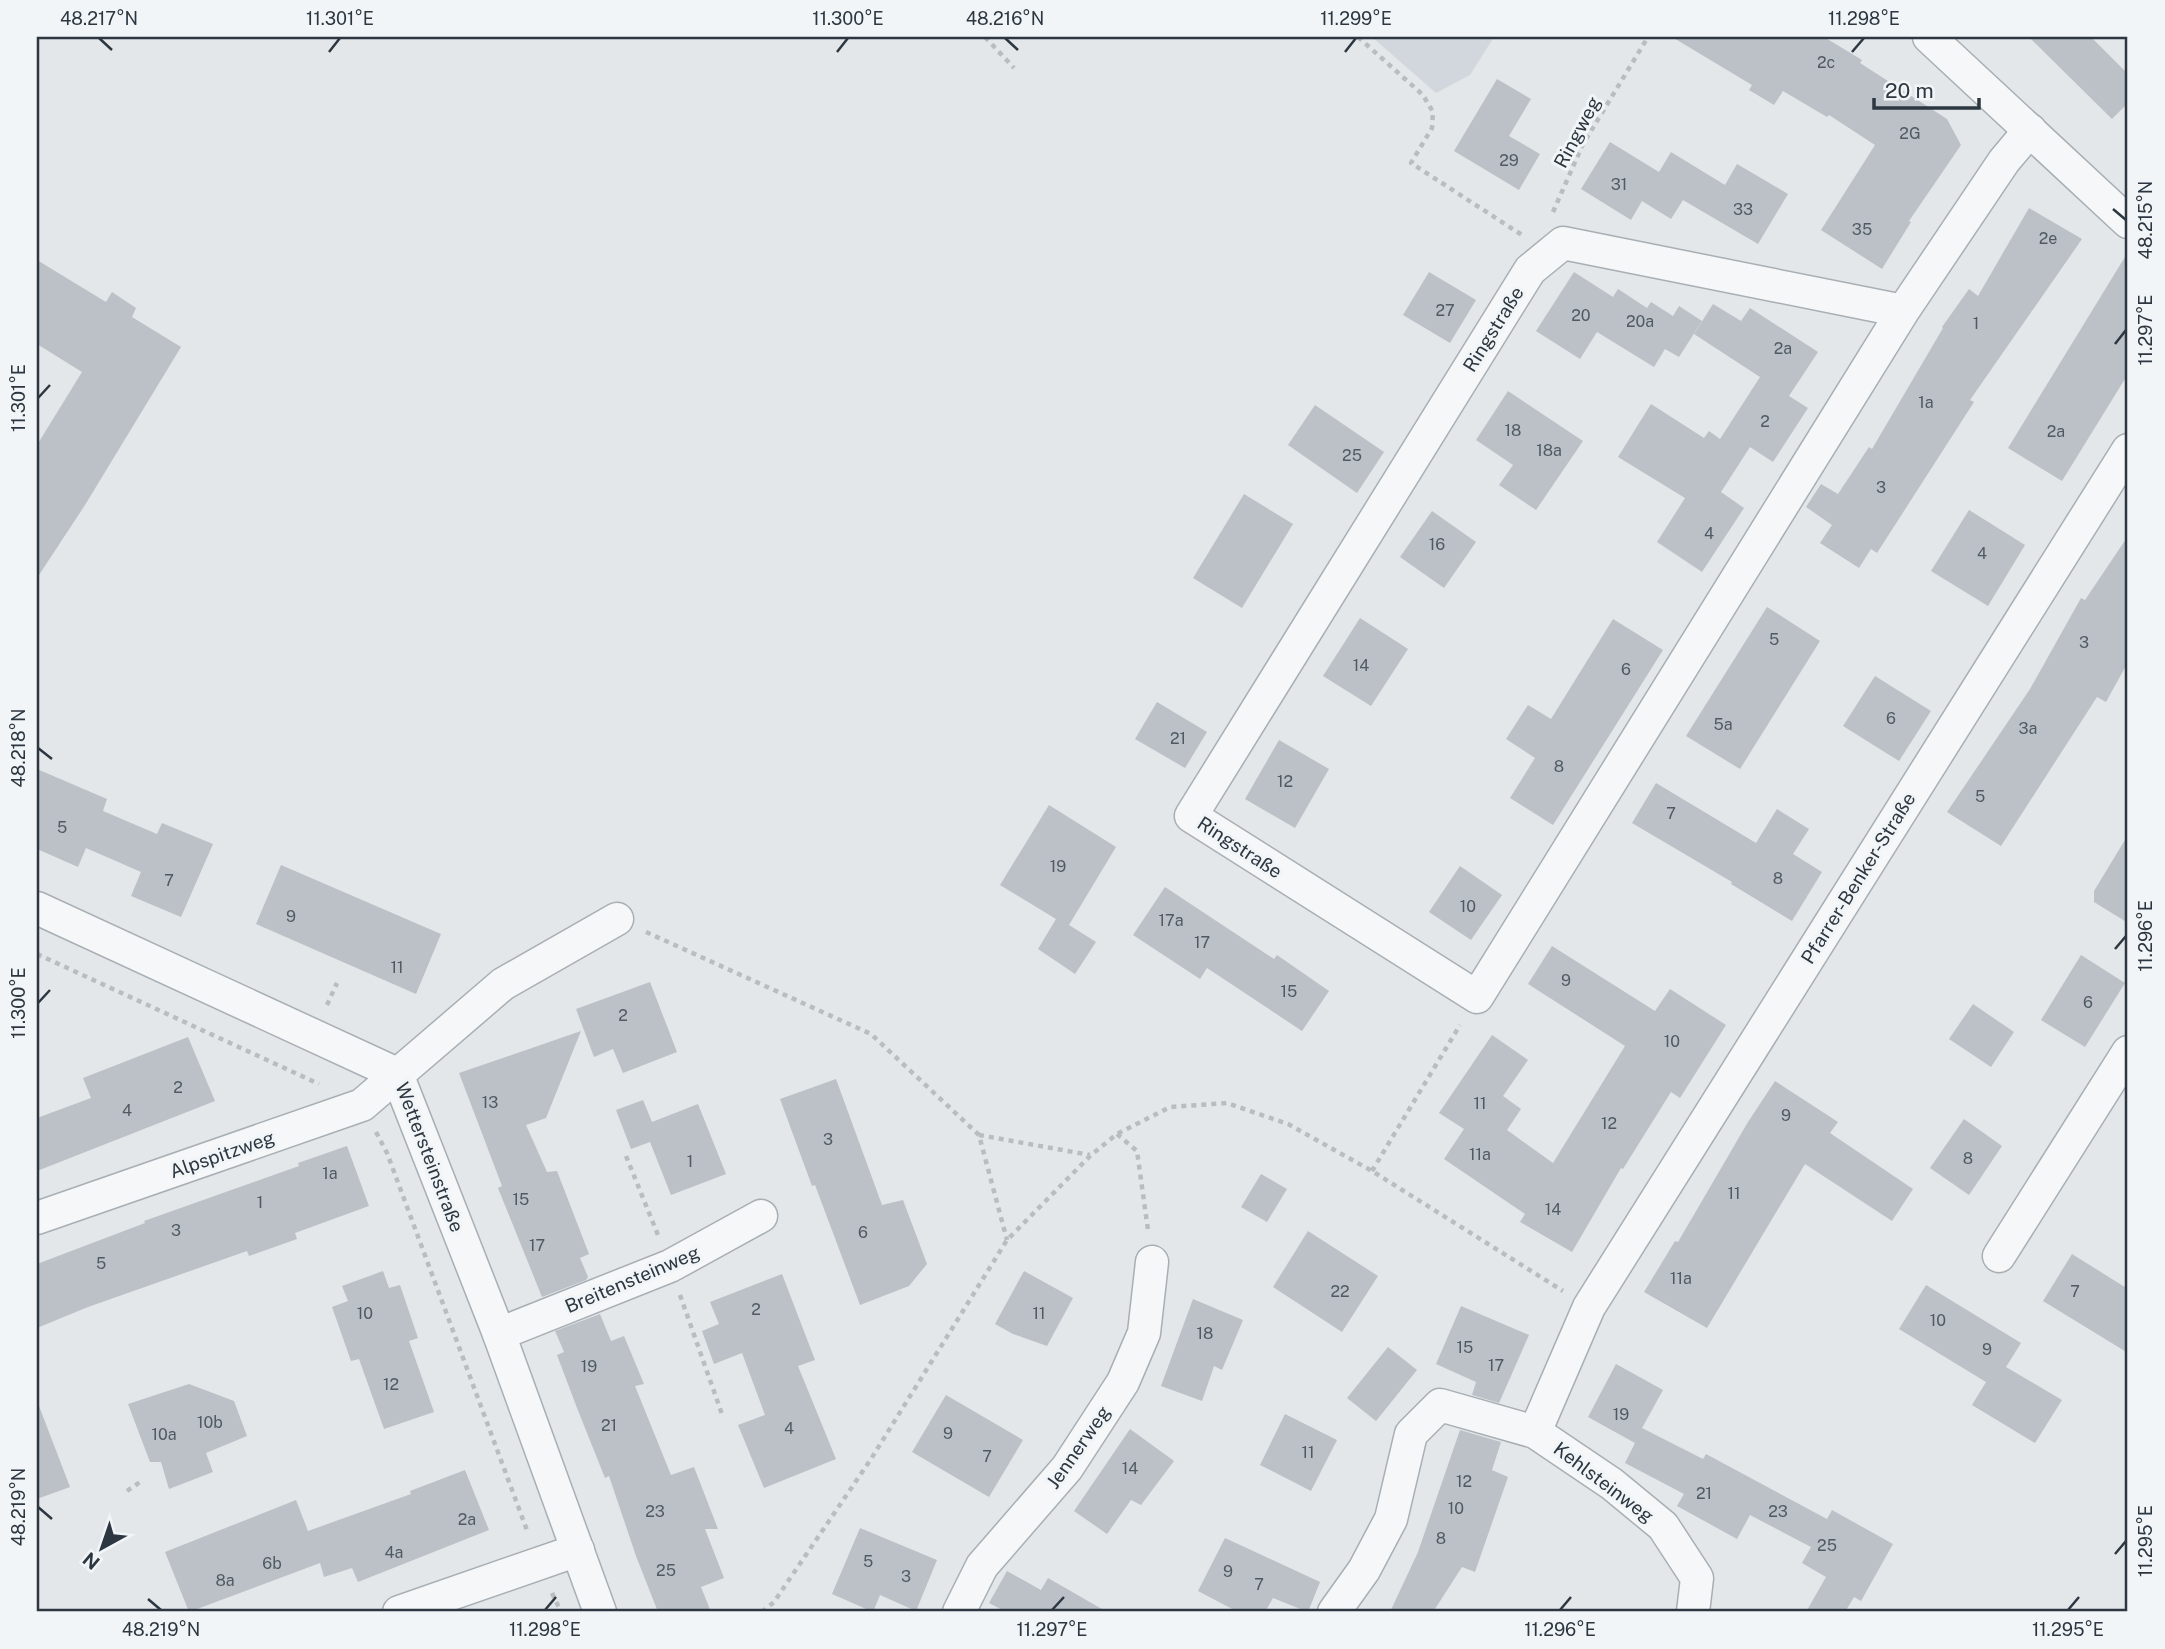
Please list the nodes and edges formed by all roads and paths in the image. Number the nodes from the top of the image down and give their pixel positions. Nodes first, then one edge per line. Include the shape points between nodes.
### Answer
1 (985, 37) edge
2 (1358, 37) edge
3 (1648, 37) edge
4 (1929, 37) edge
5 (1014, 68) dead end
6 (2030, 131) junction
7 (2126, 216) edge
8 (1563, 243) junction
9 (1903, 311) junction
10 (2128, 450) edge
11 (37, 908) edge
12 (617, 919) joint
13 (37, 954) edge
14 (1477, 997) junction
15 (2128, 1052) edge
16 (397, 1074) junction
17 (362, 1105) junction
18 (1117, 1134) dead end
19 (979, 1135) junction
20 (1091, 1155) dead end
21 (1373, 1171) dead end
22 (761, 1216) dead end
23 (37, 1219) edge
24 (1007, 1240) dead end
25 (1999, 1256) dead end
26 (1152, 1262) joint
27 (1589, 1307) joint
28 (499, 1334) junction
29 (1535, 1432) junction
30 (143, 1480) dead end
31 (127, 1491) dead end
32 (578, 1550) junction
33 (540, 1563) junction
34 (399, 1612) edge
35 (561, 1612) edge
36 (600, 1612) edge
37 (959, 1612) edge
38 (1334, 1612) edge
39 (1693, 1612) edge

1 - 5 path
2 - 8 path via 1423,95 1433,112 1432,128 1411,163 1532,241
3 - 8 path, Ringweg via 1583,144 1549,221
4 - 6 street
6 - 7 street
6 - 9 street via 2004,161
8 - 9 street
8 - 14 street, Ringstraße via 1530,270 1191,816
9 - 14 street
10 - 27 street, Pfarrer-Benker-Straße
11 - 16 street, Wettersteinstraße
12 - 16 street, Alpspitzweg via 503,984
12 - 19 path via 871,1034
13 - 17 path
14 - 21 path
15 - 25 street
16 - 17 street, Alpspitzweg
16 - 28 street, Wettersteinstraße
17 - 23 street, Alpspitzweg
17 - 33 path via 387,1153
18 - 26 path via 1136,1151
19 - 20 path
19 - 24 path
22 - 28 street, Breitensteinweg via 670,1266
26 - 37 street, Jennerweg via 1144,1334 1123,1382 1067,1468 982,1566
27 - 29 street, Kehlsteinweg
28 - 32 street, Wettersteinstraße
29 - 38 street, Kehlsteinweg via 1440,1405 1411,1434 1391,1519 1364,1570
29 - 39 street, Kehlsteinweg via 1612,1484 1663,1526 1697,1578
30 - 31 path
32 - 33 street
32 - 36 street, Wettersteinstraße
33 - 34 street
33 - 35 path

